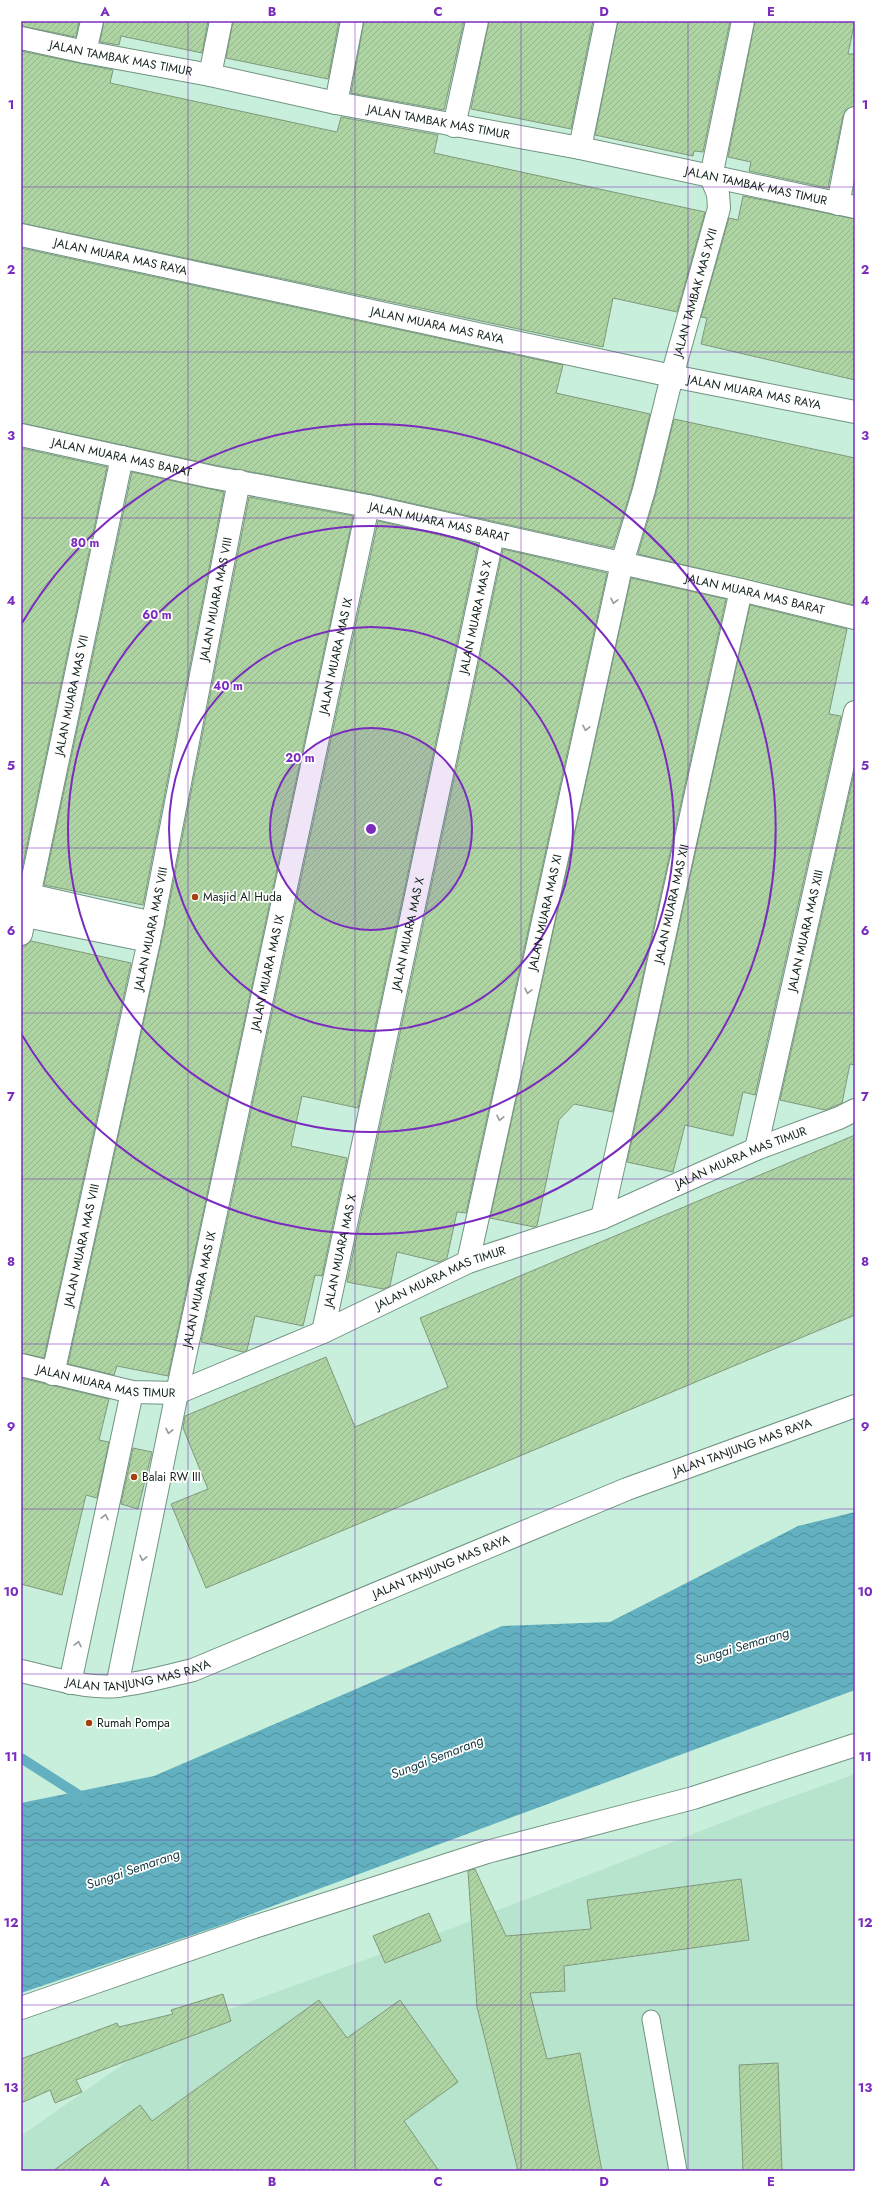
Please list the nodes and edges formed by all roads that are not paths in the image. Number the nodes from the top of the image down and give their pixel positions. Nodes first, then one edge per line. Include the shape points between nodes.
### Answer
1 (92, 21) edge
2 (221, 21) edge
3 (352, 21) edge
4 (477, 21) edge
5 (606, 21) edge
6 (743, 21) edge
7 (21, 38) edge
8 (85, 52) junction
9 (210, 75) junction
10 (336, 103) junction
11 (855, 118) edge
12 (454, 126) junction
13 (580, 148) junction
14 (711, 177) junction
15 (847, 206) edge
16 (21, 235) edge
17 (672, 376) junction
18 (855, 412) edge
19 (21, 435) edge
20 (122, 457) junction
21 (239, 482) junction
22 (368, 506) junction
23 (493, 535) junction
24 (622, 563) junction
25 (741, 590) junction
26 (855, 618) edge
27 (855, 712) edge
28 (26, 894) edge
29 (22, 921) edge
30 (151, 932) junction
31 (855, 1110) edge
32 (756, 1148) junction
33 (602, 1218) junction
34 (468, 1262) junction
35 (323, 1332) junction
36 (21, 1365) edge
37 (53, 1374) junction
38 (132, 1392) junction
39 (177, 1393) junction
40 (855, 1406) edge
41 (21, 1671) edge
42 (70, 1682) junction
43 (117, 1686) junction
44 (855, 1745) edge
45 (21, 2008) edge
46 (651, 2020) dead end
47 (678, 2171) edge

1 - 8 street
2 - 9 street
3 - 10 street
4 - 12 street
5 - 13 street
6 - 14 street
7 - 8 street, JALAN TAMBAK MAS TIMUR
8 - 9 street, JALAN TAMBAK MAS TIMUR
9 - 10 street, JALAN TAMBAK MAS TIMUR
10 - 12 street, JALAN TAMBAK MAS TIMUR
11 - 15 street
12 - 13 street, JALAN TAMBAK MAS TIMUR
13 - 14 street, JALAN TAMBAK MAS TIMUR
14 - 15 street, JALAN TAMBAK MAS TIMUR
14 - 17 street, JALAN TAMBAK MAS XVII via 718,194 719,208
16 - 17 street, JALAN MUARA MAS RAYA
17 - 18 street, JALAN MUARA MAS RAYA
17 - 24 street, JALAN TAMBAK MAS XVII via 644,490
19 - 20 street, JALAN MUARA MAS BARAT
20 - 21 street, JALAN MUARA MAS BARAT
20 - 28 street, JALAN MUARA MAS VII
21 - 22 street, JALAN MUARA MAS BARAT
21 - 30 street, JALAN MUARA MAS VIII
22 - 23 street, JALAN MUARA MAS BARAT
22 - 39 street, JALAN MUARA MAS IX
23 - 24 street, JALAN MUARA MAS BARAT
23 - 35 street, JALAN MUARA MAS X
24 - 25 street, JALAN MUARA MAS BARAT
24 -> 34 street, JALAN MUARA MAS XI
25 - 26 street, JALAN MUARA MAS BARAT
25 - 33 street, JALAN MUARA MAS XII
27 - 32 street, JALAN MUARA MAS XIII
28 - 29 street, JALAN MUARA MAS VII
28 - 30 street
29 - 30 street
30 - 37 street, JALAN MUARA MAS VIII
31 - 32 street, JALAN MUARA MAS TIMUR
32 - 33 street, JALAN MUARA MAS TIMUR
33 - 34 street, JALAN MUARA MAS TIMUR
34 - 35 street, JALAN MUARA MAS TIMUR
35 - 39 street, JALAN MUARA MAS TIMUR
36 - 37 street, JALAN MUARA MAS TIMUR
37 - 38 street, JALAN MUARA MAS TIMUR
38 - 39 street, JALAN MUARA MAS TIMUR
42 -> 38 street
39 -> 43 street, JALAN MUARA MAS IX
40 - 43 street, JALAN TANJUNG MAS RAYA via 627,1489 193,1670
41 - 42 street, JALAN TANJUNG MAS RAYA
42 - 43 street, JALAN TANJUNG MAS RAYA
44 - 45 street via 693,1798 487,1852 254,1927
46 - 47 lane

